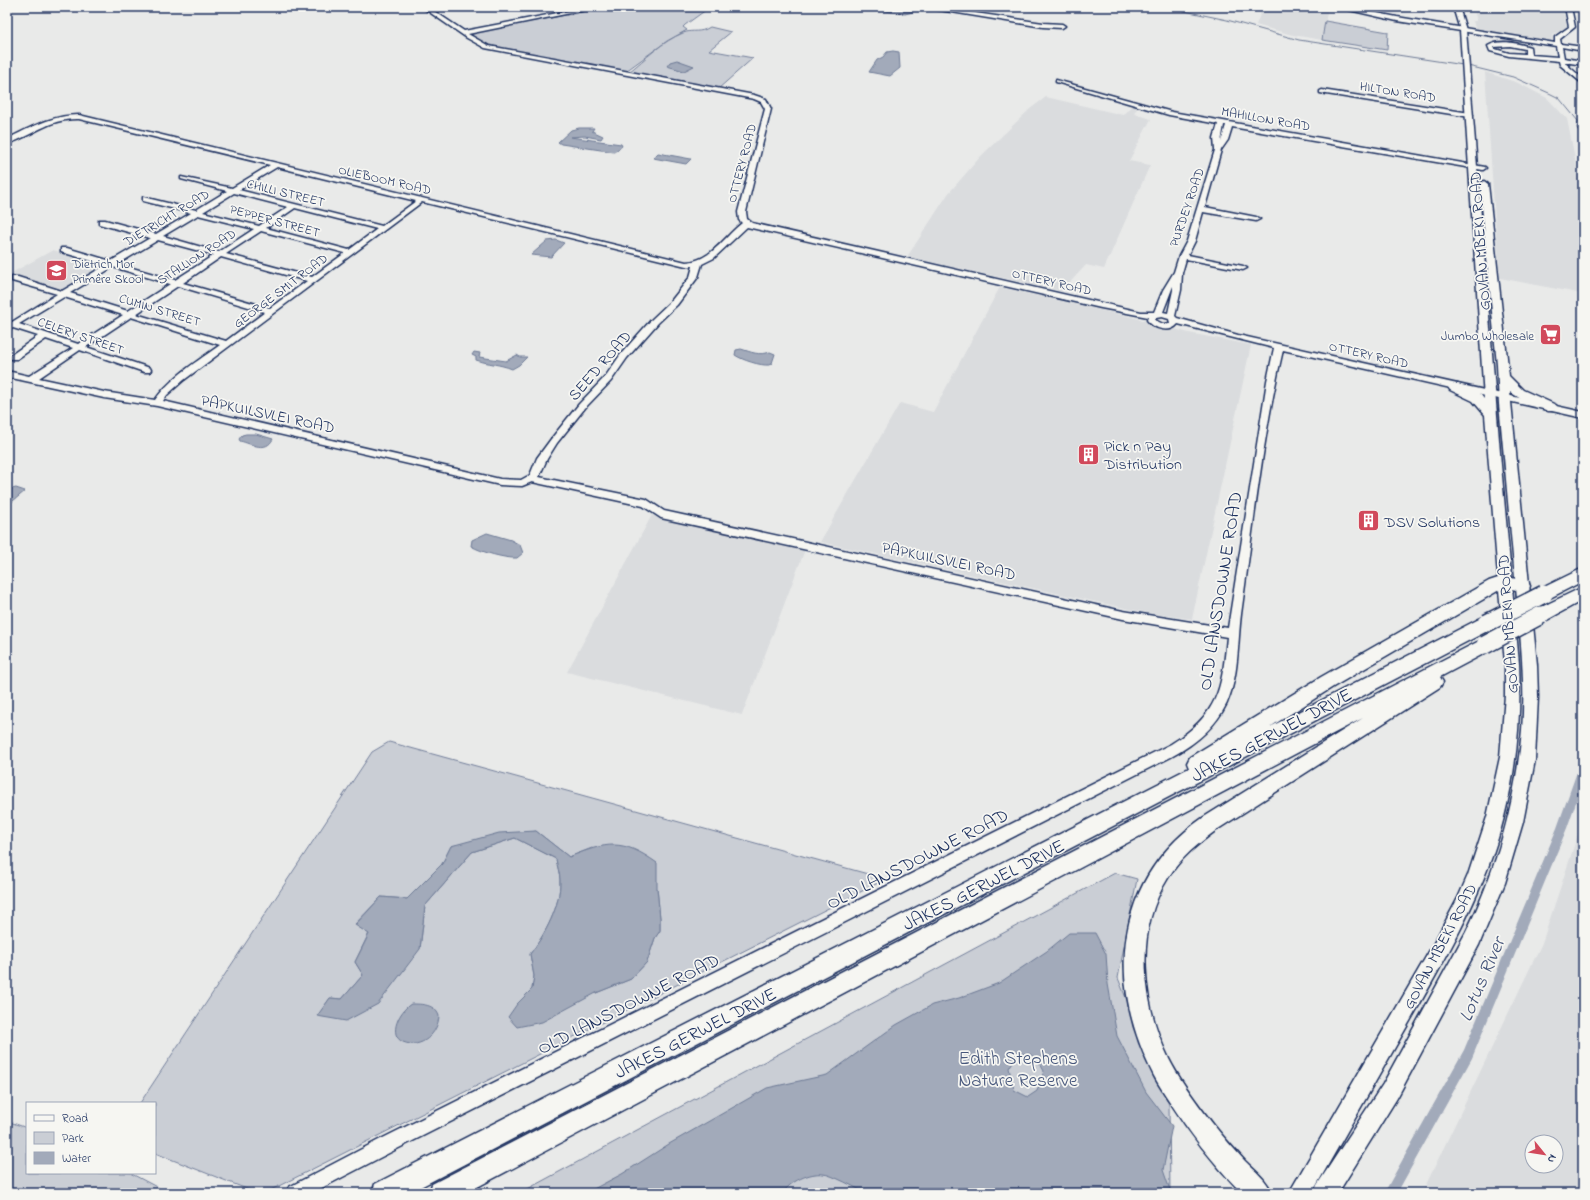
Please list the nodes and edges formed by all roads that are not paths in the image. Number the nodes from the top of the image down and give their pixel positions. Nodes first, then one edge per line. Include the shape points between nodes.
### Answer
1 (425, 7) edge
2 (597, 7) edge
3 (924, 7) edge
4 (1339, 7) edge
5 (1456, 7) edge
6 (1463, 7) edge
7 (1568, 7) edge
8 (1062, 26) dead end
9 (1466, 30) junction
10 (463, 33) junction
11 (1558, 45) junction
12 (1583, 48) edge
13 (1528, 57) junction
14 (1560, 60) junction
15 (1583, 63) edge
16 (1469, 66) junction
17 (1058, 81) dead end
18 (1583, 82) edge
19 (1322, 92) dead end
20 (1470, 115) junction
21 (1478, 120) dead end
22 (1222, 122) junction
23 (1230, 124) junction
24 (7, 142) edge
25 (1218, 150) junction
26 (1482, 156) dead end
27 (275, 165) junction
28 (1478, 167) junction
29 (183, 178) dead end
30 (232, 191) junction
31 (146, 199) dead end
32 (421, 200) junction
33 (294, 206) junction
34 (1201, 209) junction
35 (198, 212) junction
36 (1256, 219) dead end
37 (102, 222) dead end
38 (747, 224) junction
39 (261, 228) junction
40 (382, 228) junction
41 (155, 238) junction
42 (64, 250) dead end
43 (350, 252) junction
44 (220, 255) junction
45 (1183, 256) junction
46 (112, 264) junction
47 (698, 264) junction
48 (1243, 268) dead end
49 (1178, 272) junction
50 (16, 279) dead end
51 (312, 280) junction
52 (176, 284) junction
53 (64, 293) junction
54 (270, 311) junction
55 (130, 314) junction
56 (1155, 317) junction
57 (1173, 321) junction
58 (9, 325) edge
59 (44, 336) junction
60 (227, 344) junction
61 (1278, 346) junction
62 (79, 348) junction
63 (14, 357) dead end
64 (148, 370) dead end
65 (7, 374) edge
66 (1504, 377) junction
67 (1489, 378) junction
68 (31, 380) junction
69 (1456, 387) junction
70 (1490, 395) junction
71 (1505, 398) junction
72 (157, 403) junction
73 (1552, 408) junction
74 (1491, 414) junction
75 (1583, 415) edge
76 (532, 479) junction
77 (1583, 574) edge
78 (1504, 582) junction
79 (1522, 586) junction
80 (1583, 593) edge
81 (1232, 634) junction
82 (1481, 647) junction
83 (1100, 823) junction
84 (295, 1193) edge
85 (384, 1193) edge
86 (441, 1193) edge
87 (1260, 1193) edge
88 (1300, 1193) edge
89 (1326, 1193) edge

1 - 10 street, OTTERY ROAD
2 - 10 street
3 - 8 street
4 - 9 street
5 - 9 main road, GOVAN MBEKI ROAD
6 - 9 main road, GOVAN MBEKI ROAD
7 - 11 street via 1575,28 1557,38
9 - 11 street
9 - 16 main road, GOVAN MBEKI ROAD
10 - 38 street, OTTERY ROAD via 491,48 764,100 768,104 768,109 742,212 742,218
11 - 12 street
11 - 14 street
13 - 13 street via 1528,48 1504,44 1491,46 1493,51
13 - 14 street
14 - 15 street
14 - 18 street
16 - 20 main road, GOVAN MBEKI ROAD
16 - 21 main road, GOVAN MBEKI ROAD
17 - 22 street, MAHILLON ROAD via 1163,112
19 - 20 street, HILTON ROAD
20 - 28 main road, GOVAN MBEKI ROAD
22 - 23 street, MAHILLON ROAD
22 - 25 street, PURDEY ROAD via 1217,138
23 - 25 street, PURDEY ROAD via 1225,140
23 - 28 street, MAHILLON ROAD
24 - 27 street, OLIEBOOM ROAD via 56,119 74,116
25 - 34 street, PURDEY ROAD
26 - 28 main road, GOVAN MBEKI ROAD
27 - 30 street, DIETRICHT ROAD
27 - 32 street, OLIEBOOM ROAD
28 - 66 main road, GOVAN MBEKI ROAD
28 - 67 main road, GOVAN MBEKI ROAD
29 - 30 street, CHILLI STREET
30 - 33 street, CHILLI STREET
30 - 35 street, DIETRICHT ROAD
31 - 35 street, PEPPER STREET
32 - 40 street, GEORGE SMIT ROAD
32 - 47 street, OLIEBOOM ROAD via 672,262
33 - 39 street, STALLION ROAD
33 - 40 street, CHILLI STREET
34 - 36 street
34 - 45 street, PURDEY ROAD via 1191,241
35 - 39 street, PEPPER STREET
35 - 41 street, DIETRICHT ROAD
37 - 41 street
38 - 47 street via 735,232 708,259
38 - 56 street, OTTERY ROAD via 1142,317
39 - 43 street, PEPPER STREET
39 - 44 street, STALLION ROAD
40 - 43 street, GEORGE SMIT ROAD
41 - 44 street
41 - 46 street, DIETRICHT ROAD
42 - 46 street
43 - 51 street, GEORGE SMIT ROAD
44 - 51 street
44 - 52 street, STALLION ROAD
45 - 48 street
45 - 49 street, PURDEY ROAD
46 - 52 street
46 - 53 street, DIETRICHT ROAD
47 - 76 street, SEED ROAD via 694,277 674,302 624,356 608,379 554,441
49 - 56 street, PURDEY ROAD
49 - 57 street, PURDEY ROAD
50 - 53 street, CUMIN STREET
51 - 54 street, GEORGE SMIT ROAD
52 - 54 street
52 - 55 street, STALLION ROAD
53 - 55 street, CUMIN STREET
53 - 58 street, DIETRICHT ROAD
54 - 60 street, GEORGE SMIT ROAD
55 - 60 street, CUMIN STREET
55 - 62 street, STALLION ROAD
56 - 57 street
56 - 57 street via 1162,327
57 - 61 street, OTTERY ROAD
58 - 59 street, CELERY STREET
59 - 62 street, CELERY STREET
59 - 63 street
60 - 72 street, GEORGE SMIT ROAD via 171,386
61 - 69 street, OTTERY ROAD
61 - 81 street, OLD LANSDOWNE ROAD
62 - 64 street, CELERY STREET
62 - 68 street, STALLION ROAD
65 - 68 street, PAPKUILSVLEI ROAD
66 - 71 main road, GOVAN MBEKI ROAD
66 - 73 main road via 1510,387 1519,394
67 - 69 main road via 1475,384
67 - 70 main road, GOVAN MBEKI ROAD
68 - 72 street, PAPKUILSVLEI ROAD
69 - 70 street, OTTERY ROAD
69 - 74 main road via 1477,398
70 - 71 street, OTTERY ROAD
70 - 74 main road, GOVAN MBEKI ROAD
71 - 73 street, OTTERY ROAD
71 - 79 main road, GOVAN MBEKI ROAD
72 - 76 street, PAPKUILSVLEI ROAD via 500,482 522,484
73 - 75 street, OTTERY ROAD
74 - 78 main road, GOVAN MBEKI ROAD
76 - 81 street, PAPKUILSVLEI ROAD via 646,504 661,514 1123,615
77 - 83 highway, JAKES GERWEL DRIVE, bridge
78 - 79 highway
78 - 83 highway via 1439,616 1327,682
78 - 88 main road, GOVAN MBEKI ROAD via 1514,693 1512,724 1501,799 1482,862 1436,957
79 - 89 main road, GOVAN MBEKI ROAD via 1531,683 1530,734 1519,806 1501,871 1484,914 1456,969 1384,1101
80 - 82 highway, JAKES GERWEL DRIVE, bridge
81 - 84 street, OLD LANSDOWNE ROAD via 1229,680 1222,701 1202,728 1183,745
82 - 86 highway, JAKES GERWEL DRIVE
82 - 87 highway via 1448,673 1196,834 1180,848 1156,879 1140,915 1134,961 1140,1009 1159,1063 1194,1120 1231,1166
83 - 85 highway, JAKES GERWEL DRIVE

